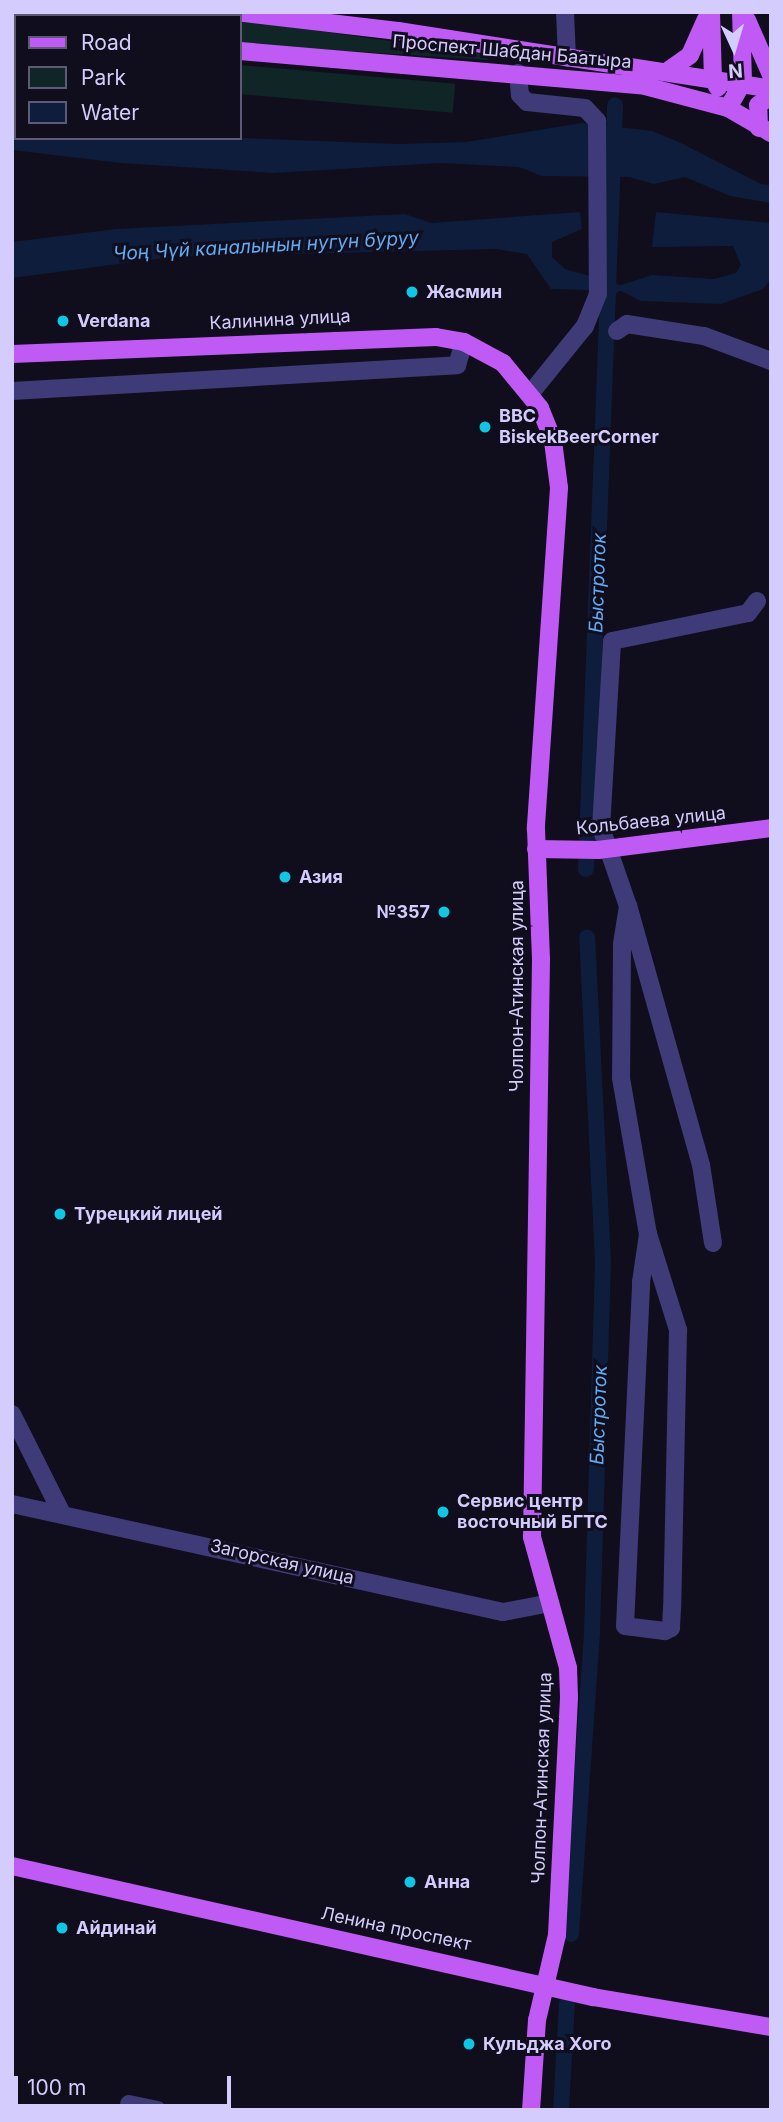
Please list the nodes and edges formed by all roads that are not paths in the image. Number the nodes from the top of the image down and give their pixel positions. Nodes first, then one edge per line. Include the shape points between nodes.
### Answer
1 (236, 12) edge
2 (565, 12) edge
3 (710, 12) edge
4 (743, 12) edge
5 (242, 51) edge
6 (567, 58) junction
7 (666, 72) junction
8 (518, 73) junction
9 (771, 75) edge
10 (713, 79) junction
11 (743, 82) junction
12 (771, 89) edge
13 (771, 96) edge
14 (728, 108) junction
15 (765, 131) edge
16 (617, 331) dead end
17 (464, 342) junction
18 (12, 354) edge
19 (771, 361) edge
20 (12, 391) edge
21 (530, 394) junction
22 (757, 601) dead end
23 (771, 828) edge
24 (536, 849) junction
25 (603, 849) junction
26 (628, 906) junction
27 (648, 1234) junction
28 (713, 1244) dead end
29 (12, 1414) edge
30 (12, 1504) edge
31 (61, 1512) junction
32 (551, 1603) junction
33 (12, 1866) edge
34 (545, 1983) junction
35 (771, 2027) edge
36 (129, 2104) dead end
37 (157, 2110) edge
38 (531, 2110) edge

1 - 6 main road, Проспект Шабдан Баатыра
2 - 6 street
3 - 7 main road via 698,44 679,66
3 - 10 main road
4 - 9 main road
4 - 11 main road
5 - 8 main road, Проспект Шабдан Баатыра
6 - 7 main road, Проспект Шабдан Баатыра
7 - 10 main road, Проспект Шабдан Баатыра
8 - 14 main road, Проспект Шабдан Баатыра via 645,86
8 - 21 street via 520,95 527,102 585,108 597,121 598,294 585,326
10 - 11 main road, Проспект Шабдан Баатыра
10 - 14 main road
11 - 12 main road, Проспект Шабдан Баатыра
11 - 14 main road
13 - 15 main road via 758,104
14 - 15 main road, Проспект Шабдан Баатыра
16 - 19 street via 627,324 704,336
17 - 18 main road, Калинина улица via 410,335
17 - 20 street via 457,365
17 - 21 main road, Калинина улица via 503,363
21 - 24 main road, Чолпон-Атинская улица via 553,441 559,488
22 - 25 street via 748,613 612,641
23 - 25 main road, Кольбаева улица
24 - 25 main road, Кольбаева улица
24 - 32 main road, Чолпон-Атинская улица via 541,959 532,1537
25 - 26 street
26 - 27 street via 622,945 621,1078
26 - 28 street via 701,1164
27 - 27 street via 678,1330 672,1608 671,1628 665,1630 625,1626 640,1282
29 - 31 street
30 - 31 street, Загорская улица
31 - 32 street, Загорская улица via 503,1612
32 - 34 main road, Чолпон-Атинская улица via 568,1668 569,1698 557,1935
33 - 34 main road, Ленина проспект
34 - 35 main road, Ленина проспект via 593,1997
34 - 38 main road
36 - 37 street

